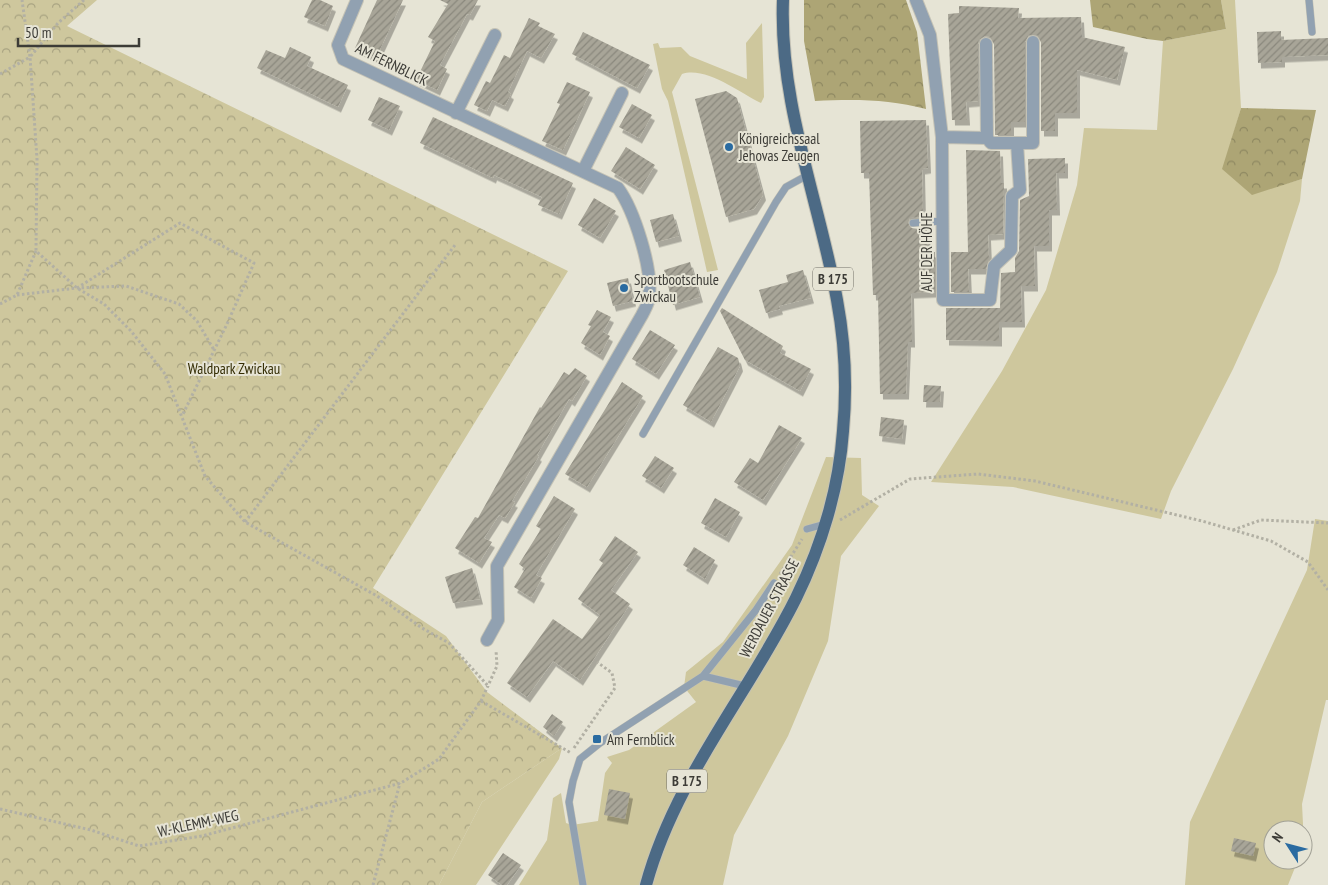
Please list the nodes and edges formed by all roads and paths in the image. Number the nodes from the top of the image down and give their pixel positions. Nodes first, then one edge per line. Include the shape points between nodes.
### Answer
1 (22, 0) edge
2 (84, 0) edge
3 (357, 0) edge
4 (783, 0) edge
5 (916, 0) edge
6 (1309, 0) edge
7 (1312, 32) dead end
8 (495, 35) dead end
9 (1033, 42) dead end
10 (986, 44) dead end
11 (30, 57) junction
12 (0, 74) edge
13 (622, 93) dead end
14 (456, 113) junction
15 (752, 136) dead end
16 (942, 137) junction
17 (747, 138) dead end
18 (987, 138) junction
19 (1017, 143) junction
20 (757, 156) dead end
21 (752, 157) dead end
22 (583, 171) junction
23 (806, 176) junction
24 (943, 221) junction
25 (913, 223) dead end
26 (456, 245) dead end
27 (36, 251) junction
28 (77, 288) junction
29 (17, 295) junction
30 (0, 304) edge
31 (214, 350) junction
32 (181, 416) junction
33 (643, 434) dead end
34 (245, 522) junction
35 (1328, 523) edge
36 (825, 524) junction
37 (806, 529) joint
38 (1232, 530) junction
39 (774, 583) joint
40 (1328, 590) edge
41 (490, 635) joint
42 (596, 662) dead end
43 (703, 676) junction
44 (745, 686) junction
45 (489, 688) junction
46 (481, 701) junction
47 (400, 783) junction
48 (0, 809) edge
49 (373, 885) edge
50 (583, 885) edge
51 (646, 885) edge

1 - 11 path
2 - 11 path via 58,23
3 - 14 street, AM FERNBLICK via 338,45 343,59
4 - 23 main road, WERDAUER STRASSE / B 175 via 782,20 791,105
5 - 16 street, AUF DER HÖHE via 930,35
6 - 7 lane
8 - 14 street
9 - 19 street via 1033,143
10 - 18 street
11 - 12 path
11 - 27 path via 37,159
13 - 22 street
14 - 22 street, AM FERNBLICK
15 - 17 path
16 - 18 street
16 - 24 street, AUF DER HÖHE
18 - 19 street via 991,143
19 - 24 street, AUF DER HÖHE via 1020,190 1012,196 1011,250 994,266 990,300 942,300
20 - 21 path
22 - 41 street, AM FERNBLICK via 618,188 628,201 649,279 649,298 497,566 498,620
23 - 33 lane via 786,187 776,202
23 - 36 main road, WERDAUER STRASSE / B 175 via 832,274 844,350 843,432
24 - 25 lane
26 - 34 path
27 - 28 path
27 - 29 path
28 - 29 path
28 - 31 path via 126,286 179,304 197,321
28 - 31 path via 180,223 254,263
28 - 32 path via 104,304 131,331 165,374
29 - 30 path
31 - 32 path
32 - 34 path via 205,476
34 - 45 path via 376,596 448,643
35 - 38 path via 1261,520
36 - 37 lane
36 - 38 path via 843,519 910,479 978,474 1035,481
36 - 44 main road, WERDAUER STRASSE / B 175 via 796,597
37 - 39 path
38 - 40 path via 1272,541 1308,562
39 - 43 lane
41 - 45 path, W.-KLEMM-WEG via 497,666
42 - 46 path via 612,673 615,688 570,753
43 - 44 lane
43 - 50 lane via 580,759 569,802
44 - 51 main road, WERDAUER STRASSE / B 175 via 687,783
45 - 46 path, W.-KLEMM-WEG
46 - 47 path, W.-KLEMM-WEG via 439,758
47 - 48 path, W.-KLEMM-WEG via 202,836 139,846 91,830
47 - 49 path

